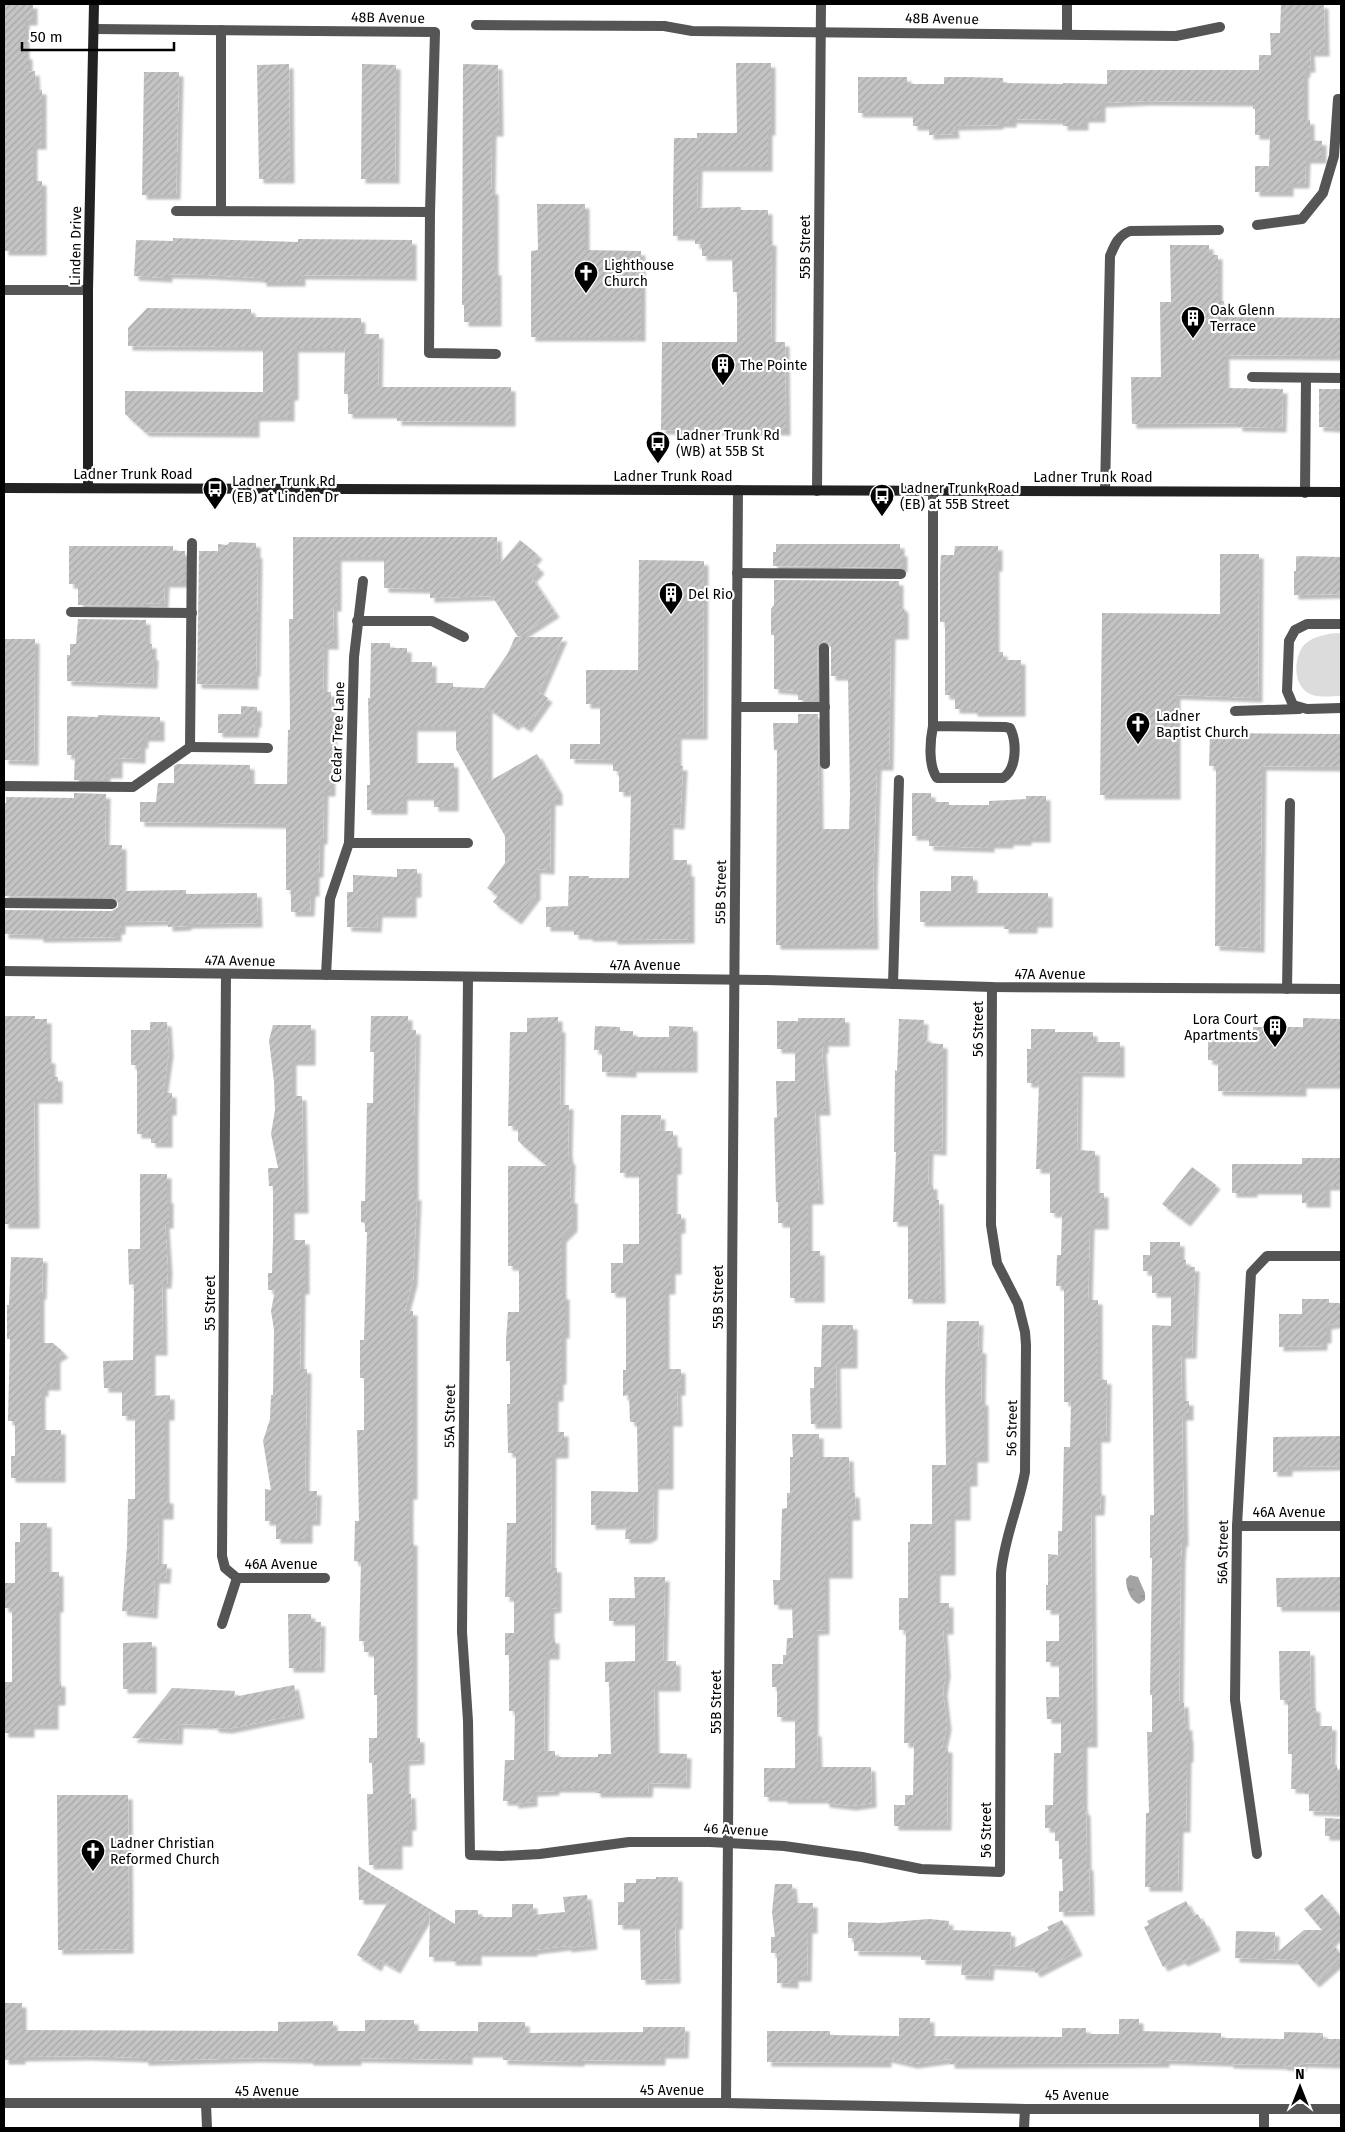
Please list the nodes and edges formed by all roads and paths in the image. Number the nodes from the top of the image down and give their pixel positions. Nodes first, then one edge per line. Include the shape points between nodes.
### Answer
1 (94, 4) edge
2 (821, 4) edge
3 (1067, 4) edge
4 (476, 25) dead end
5 (1220, 27) dead end
6 (94, 29) junction
7 (221, 30) junction
8 (821, 32) junction
9 (1066, 34) junction
10 (1341, 99) edge
11 (176, 211) dead end
12 (221, 211) junction
13 (430, 212) junction
14 (1257, 225) dead end
15 (1219, 230) dead end
16 (4, 290) edge
17 (88, 290) junction
18 (496, 354) dead end
19 (1252, 377) dead end
20 (1306, 378) junction
21 (1341, 378) edge
22 (4, 488) edge
23 (88, 488) junction
24 (738, 490) junction
25 (934, 490) junction
26 (817, 491) junction
27 (1105, 491) junction
28 (1341, 492) edge
29 (1305, 493) junction
30 (192, 543) dead end
31 (737, 573) junction
32 (901, 574) dead end
33 (363, 581) dead end
34 (71, 612) dead end
35 (192, 613) junction
36 (357, 621) junction
37 (1341, 624) edge
38 (464, 637) dead end
39 (824, 648) dead end
40 (736, 707) junction
41 (825, 707) junction
42 (1341, 708) edge
43 (1308, 709) junction
44 (1235, 711) dead end
45 (934, 726) junction
46 (190, 747) junction
47 (268, 748) dead end
48 (825, 764) dead end
49 (899, 780) dead end
50 (4, 786) edge
51 (1290, 803) dead end
52 (348, 843) junction
53 (468, 843) dead end
54 (4, 903) edge
55 (112, 904) dead end
56 (4, 971) edge
57 (226, 974) junction
58 (326, 976) junction
59 (468, 978) junction
60 (733, 980) junction
61 (893, 984) junction
62 (992, 987) junction
63 (1287, 989) junction
64 (1341, 989) edge
65 (1341, 1256) edge
66 (1237, 1526) junction
67 (1341, 1526) edge
68 (237, 1578) junction
69 (325, 1578) dead end
70 (222, 1624) dead end
71 (729, 1843) junction
72 (1257, 1854) dead end
73 (470, 1855) joint
74 (1000, 1872) joint
75 (4, 2103) edge
76 (206, 2104) junction
77 (726, 2104) junction
78 (1024, 2109) junction
79 (1264, 2109) junction
80 (1341, 2109) edge
81 (207, 2128) edge
82 (1024, 2128) edge
83 (1264, 2128) edge

1 - 6 main road, Linden Drive
2 - 8 street, 55B Street
3 - 9 street
4 - 8 street, 48B Avenue via 664,26 683,30
5 - 9 street, 48B Avenue via 1176,36
6 - 7 street, 48B Avenue
6 - 17 main road, Linden Drive
7 - 12 street
7 - 13 street, 48B Avenue via 435,32
8 - 9 street, 48B Avenue
8 - 26 street, 55B Street
10 - 14 street via 1338,99 1334,156 1324,193 1302,220
11 - 12 street
12 - 13 street
13 - 18 street, 48B Avenue via 429,353
15 - 27 street via 1130,231 1121,235 1115,244 1110,256
16 - 17 street
17 - 23 main road, Linden Drive
19 - 20 street
20 - 21 street
20 - 29 street
22 - 23 main road, Ladner Trunk Road
23 - 24 main road, Ladner Trunk Road
24 - 26 main road, Ladner Trunk Road
24 - 31 street, 55B Street
25 - 26 main road, Ladner Trunk Road
25 - 27 main road, Ladner Trunk Road
25 - 45 street
27 - 29 main road, Ladner Trunk Road
28 - 29 main road, Ladner Trunk Road
30 - 35 street
31 - 32 street
31 - 40 street, 55B Street
33 - 36 street, Cedar Tree Lane
34 - 35 street
35 - 46 street
36 - 38 street via 432,621
36 - 52 street, Cedar Tree Lane
37 - 43 street via 1307,624 1296,630 1289,641 1287,691 1293,705
39 - 41 street
40 - 41 street
40 - 60 street, 55B Street
41 - 48 street
42 - 43 street
43 - 44 street
45 - 45 street via 932,766 938,778 1003,778 1009,774 1013,766 1010,728
46 - 47 street
46 - 50 street via 133,788
49 - 61 street
51 - 63 street
52 - 53 street
52 - 58 street, Cedar Tree Lane via 330,899
54 - 55 street
56 - 57 street, 47A Avenue
57 - 58 street, 47A Avenue
57 - 68 street, 55 Street via 222,1556 225,1568
58 - 59 street, 47A Avenue
59 - 60 street, 47A Avenue
59 - 73 street, 55A Street via 462,1632 468,1721
60 - 61 street, 47A Avenue
60 - 71 street, 55B Street
61 - 62 street, 47A Avenue
62 - 63 street, 47A Avenue
62 - 74 street, 56 Street via 991,1225 998,1262 1022,1315 1026,1345 1025,1472 1000,1573
63 - 64 street, 47A Avenue
65 - 66 street, 56A Street via 1268,1256 1251,1273
66 - 67 street, 46A Avenue
66 - 72 street, 56A Street via 1235,1700
68 - 69 street, 46A Avenue
68 - 70 street
71 - 73 street, 46 Avenue via 629,1842 540,1854
71 - 74 street, 46 Avenue via 823,1851 922,1869
71 - 77 street, 55B Street
75 - 76 street, 45 Avenue
76 - 77 street, 45 Avenue
76 - 81 street
77 - 78 street, 45 Avenue
78 - 79 street, 45 Avenue
78 - 82 street
79 - 80 street, 45 Avenue
79 - 83 street

